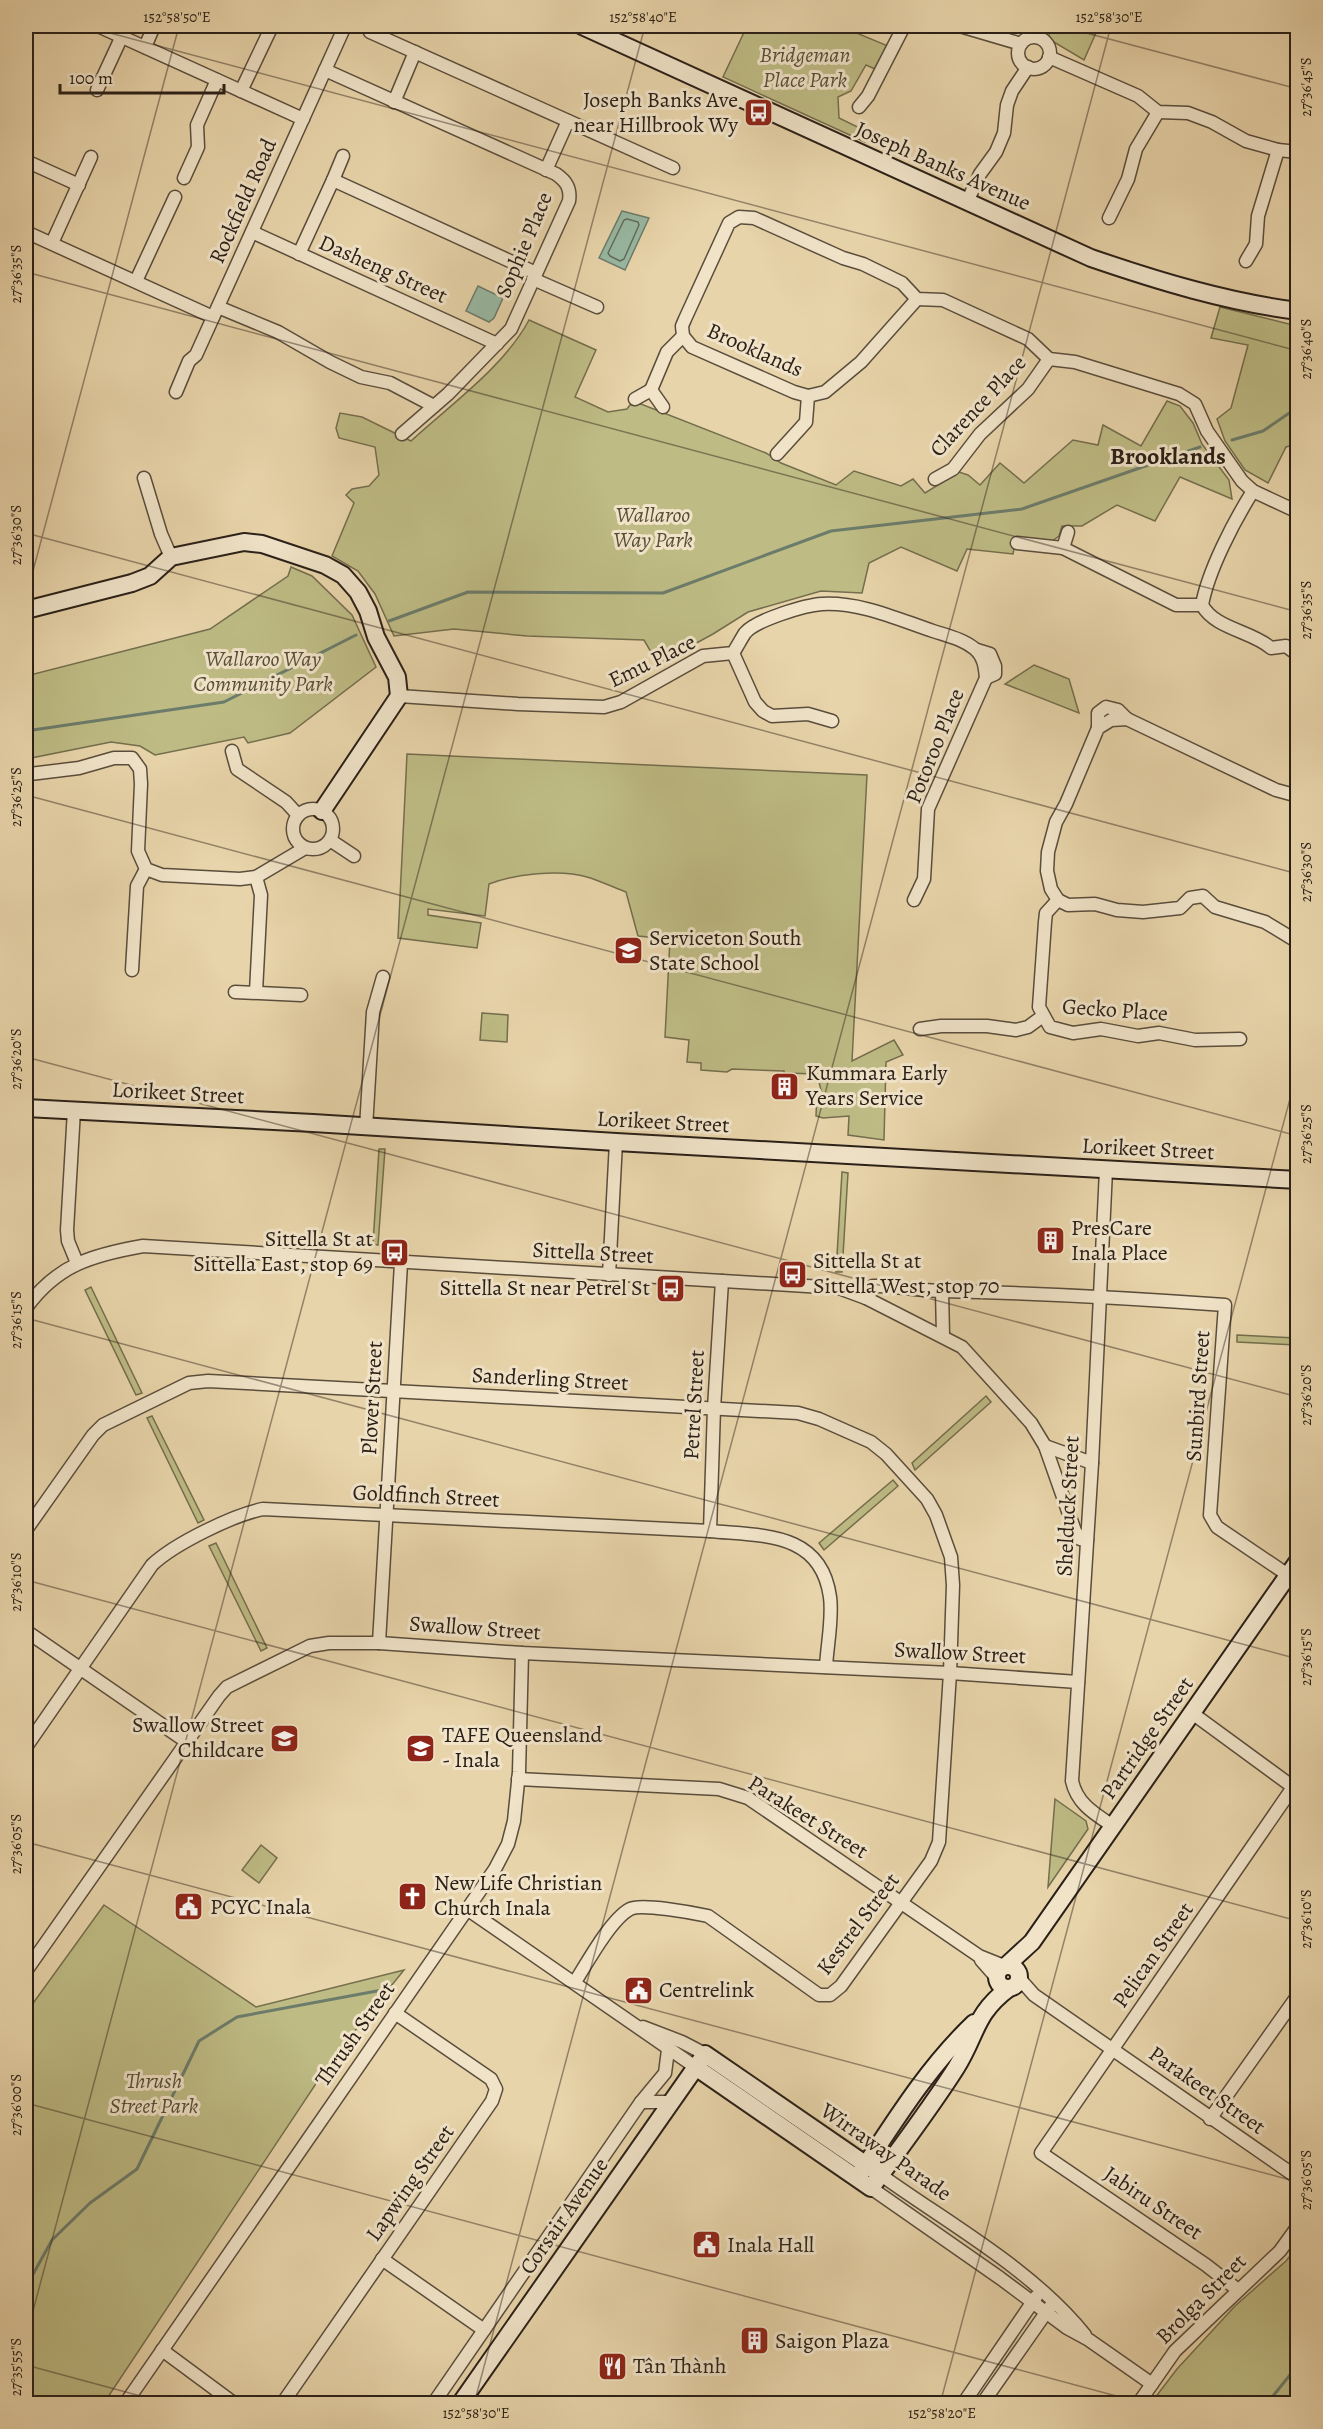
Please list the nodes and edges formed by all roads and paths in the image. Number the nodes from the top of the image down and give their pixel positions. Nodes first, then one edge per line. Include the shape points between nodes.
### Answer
1 (98, 26) edge
2 (154, 26) edge
3 (272, 26) edge
4 (345, 26) edge
5 (582, 26) edge
6 (904, 26) edge
7 (960, 26) edge
8 (1040, 31) edge
9 (370, 32) dead end
10 (122, 36) junction
11 (1021, 44) junction
12 (145, 47) junction
13 (415, 52) junction
14 (1049, 57) junction
15 (1028, 67) junction
16 (325, 70) junction
17 (217, 80) junction
18 (97, 90) dead end
19 (241, 91) junction
20 (394, 102) junction
21 (859, 107) dead end
22 (1158, 112) junction
23 (303, 119) junction
24 (568, 121) junction
25 (1278, 150) junction
26 (1298, 152) edge
27 (343, 156) dead end
28 (91, 157) dead end
29 (26, 161) edge
30 (673, 168) dead end
31 (546, 170) junction
32 (184, 178) dead end
33 (333, 180) junction
34 (79, 185) junction
35 (175, 197) dead end
36 (967, 202) junction
37 (1109, 218) dead end
38 (26, 232) edge
39 (252, 232) junction
40 (52, 243) junction
41 (299, 254) junction
42 (1246, 261) dead end
43 (535, 276) junction
44 (136, 281) junction
45 (917, 299) junction
46 (597, 307) dead end
47 (1298, 311) edge
48 (216, 312) junction
49 (683, 336) junction
50 (497, 344) junction
51 (1049, 359) junction
52 (651, 390) junction
53 (176, 392) dead end
54 (808, 396) junction
55 (635, 399) dead end
56 (434, 406) junction
57 (663, 407) dead end
58 (402, 434) dead end
59 (777, 453) dead end
60 (144, 478) dead end
61 (935, 479) dead end
62 (1253, 491) junction
63 (1298, 512) edge
64 (1068, 532) dead end
65 (1017, 543) dead end
66 (1063, 548) junction
67 (171, 556) junction
68 (1203, 605) junction
69 (26, 610) edge
70 (733, 653) junction
71 (1298, 655) edge
72 (986, 678) joint
73 (399, 696) junction
74 (832, 721) dead end
75 (232, 751) dead end
76 (26, 777) edge
77 (1298, 796) edge
78 (322, 811) junction
79 (298, 815) junction
80 (330, 840) junction
81 (305, 848) junction
82 (354, 856) dead end
83 (146, 869) junction
84 (256, 877) junction
85 (914, 900) dead end
86 (1058, 900) junction
87 (1298, 942) edge
88 (132, 970) dead end
89 (383, 977) dead end
90 (235, 992) dead end
91 (256, 992) junction
92 (301, 995) dead end
93 (1043, 1016) junction
94 (920, 1029) dead end
95 (1240, 1039) dead end
96 (26, 1108) edge
97 (74, 1110) junction
98 (366, 1128) junction
99 (616, 1142) junction
100 (1106, 1170) junction
101 (1298, 1180) edge
102 (77, 1263) junction
103 (401, 1263) junction
104 (609, 1275) junction
105 (722, 1281) junction
106 (942, 1291) junction
107 (1100, 1296) junction
108 (866, 1298) junction
109 (26, 1308) edge
110 (943, 1335) junction
111 (393, 1392) junction
112 (714, 1408) junction
113 (1045, 1446) junction
114 (1092, 1463) junction
115 (387, 1515) junction
116 (26, 1530) edge
117 (710, 1531) junction
118 (1087, 1540) junction
119 (1298, 1561) edge
120 (1288, 1575) junction
121 (26, 1631) edge
122 (379, 1643) junction
123 (522, 1653) junction
124 (826, 1667) junction
125 (80, 1669) junction
126 (950, 1673) junction
127 (1078, 1682) junction
128 (1192, 1713) junction
129 (187, 1742) junction
130 (26, 1747) edge
131 (518, 1779) junction
132 (1295, 1783) edge
133 (1113, 1826) junction
134 (903, 1904) junction
135 (467, 1909) junction
136 (26, 1971) edge
137 (1008, 1977) junction
138 (574, 1982) junction
139 (1298, 1995) edge
140 (395, 2013) junction
141 (983, 2013) junction
142 (639, 2026) junction
143 (668, 2050) junction
144 (1113, 2050) junction
145 (700, 2060) junction
146 (641, 2102) junction
147 (671, 2102) junction
148 (1209, 2119) junction
149 (1041, 2153) joint
150 (862, 2172) junction
151 (1298, 2178) edge
152 (876, 2182) junction
153 (1298, 2226) edge
154 (382, 2259) junction
155 (1043, 2289) junction
156 (1238, 2290) junction
157 (1033, 2302) junction
158 (1055, 2302) junction
159 (1046, 2313) junction
160 (484, 2330) junction
161 (1089, 2340) junction
162 (162, 2350) junction
163 (1152, 2384) junction
164 (124, 2403) edge
165 (235, 2403) edge
166 (282, 2403) edge
167 (432, 2403) edge
168 (460, 2403) edge
169 (963, 2403) edge
170 (982, 2403) edge
171 (1138, 2403) edge

1 - 10 street
2 - 12 street
3 - 19 street
4 - 16 street, Rockfield Road
5 - 36 street, Joseph Banks Avenue
6 - 21 street
7 - 11 street
8 - 11 street
8 - 14 street via 1049,47
9 - 13 street
10 - 12 street
10 - 18 street
11 - 15 street via 1020,60
12 - 17 street
13 - 20 street
13 - 24 street
14 - 15 street via 1043,66
14 - 22 street via 1138,96
15 - 36 street via 1012,91 996,152
16 - 20 street, Sophie Place
16 - 23 street, Rockfield Road
17 - 19 street
17 - 32 street via 196,125 198,147
19 - 23 street
20 - 31 street, Sophie Place
22 - 25 street via 1188,113 1246,141
22 - 37 street via 1136,149 1128,179
23 - 39 street, Rockfield Road
24 - 30 street
24 - 31 street
25 - 26 street
25 - 42 street via 1258,216 1256,244
27 - 33 street
28 - 34 street
29 - 34 street
31 - 43 street, Sophie Place via 565,181 570,194
33 - 41 street
33 - 43 street
34 - 40 street
35 - 44 street
36 - 47 street, Joseph Banks Avenue via 1091,258 1162,282
38 - 40 street
39 - 41 street, Dasheng Street
39 - 48 street, Rockfield Road
40 - 44 street
41 - 50 street, Dasheng Street
43 - 46 street
43 - 50 street, Sophie Place via 511,329
44 - 48 street
45 - 49 street via 902,283 863,264 754,218 739,217 729,223 685,319
45 - 51 street via 943,300 954,305 1028,339
45 - 54 street, Brooklands via 861,362 825,392
48 - 53 street, Rockfield Road
48 - 56 street via 278,332 350,372 390,383
49 - 52 street via 667,352
49 - 54 street, Brooklands via 692,347
50 - 56 street, Sophie Place
51 - 61 street, Clarence Place via 1028,389 980,434 953,469
51 - 62 street via 1075,362 1179,394 1195,404 1221,454
52 - 55 street
52 - 57 street
54 - 59 street via 806,422
56 - 58 street, Sophie Place
60 - 67 street
62 - 63 street
62 - 68 street via 1207,585
64 - 66 street
65 - 66 street
66 - 68 street via 1176,605
67 - 69 street via 150,576 132,583
67 - 73 street via 244,542 281,549 343,575 368,611 376,637 397,677
68 - 71 street via 1219,621 1271,648 1286,646
70 - 72 street, Emu Place via 756,625 821,604 852,606 962,640 977,650 985,662
70 - 73 street, Emu Place via 703,656 621,702 604,707
70 - 74 street via 763,711 772,716 808,714
72 - 85 street, Potoroo Place via 928,809 924,879
73 - 78 street
75 - 79 street via 237,769 286,802
76 - 83 street via 114,758 132,758 140,769 138,851
77 - 86 street via 1276,790 1127,719 1111,720 1098,728 1056,822 1047,871
78 - 79 street via 310,809
78 - 80 street via 333,825
79 - 81 street via 292,832
80 - 81 street via 318,849
80 - 82 street
81 - 84 street
83 - 84 street via 162,875
83 - 88 street via 137,886
84 - 91 street via 261,895
86 - 87 street via 1068,905 1095,904 1143,912 1180,908 1190,898 1203,896 1215,907 1265,922
86 - 93 street, Gecko Place via 1046,913 1040,1007
89 - 98 street via 373,1012
90 - 91 street
91 - 92 street
93 - 94 street via 1028,1027 1016,1029
93 - 95 street, Gecko Place via 1050,1027 1073,1033 1101,1029 1138,1036 1159,1033 1195,1040
96 - 97 street, Lorikeet Street
97 - 98 street, Lorikeet Street
97 - 102 street via 67,1230
98 - 99 street, Lorikeet Street
99 - 100 street, Lorikeet Street
99 - 104 street
100 - 101 street, Lorikeet Street
100 - 107 street, Shelduck Street
102 - 103 street, Sittella Street via 106,1252 142,1246
102 - 109 street, Sittella Street via 55,1276
103 - 104 street, Sittella Street
103 - 111 street, Plover Street
104 - 105 street, Sittella Street
105 - 108 street, Sittella Street via 834,1287
105 - 112 street, Petrel Street
106 - 107 street
106 - 108 street via 873,1286
106 - 110 street
107 - 114 street, Shelduck Street
107 - 120 street, Sunbird Street via 1228,1301 1210,1515 1217,1527
108 - 110 street, Sittella Street
110 - 113 street, Sittella Street via 963,1347 1031,1423
111 - 112 street, Sanderling Street
111 - 115 street, Plover Street
111 - 116 street, Sanderling Street via 189,1383 103,1425
112 - 117 street, Petrel Street
112 - 126 street, Sanderling Street via 798,1413 819,1419 871,1442 927,1499 951,1557
113 - 114 street
113 - 118 street, Sittella Street via 1075,1531 1080,1539
114 - 118 street, Shelduck Street
115 - 117 street, Goldfinch Street
115 - 122 street, Plover Street
115 - 125 street, Goldfinch Street via 264,1509 226,1522 164,1554 152,1565
117 - 124 street, Goldfinch Street via 792,1542 813,1556 824,1575 830,1598
118 - 127 street, Shelduck Street
119 - 120 street, Partridge Street
120 - 128 street, Partridge Street
121 - 125 street
122 - 123 street, Swallow Street
122 - 129 street, Swallow Street via 329,1642 310,1646 227,1687
123 - 124 street, Swallow Street
123 - 131 street, Thrush Street
124 - 126 street, Swallow Street
125 - 129 street
125 - 130 street, Goldfinch Street
126 - 127 street, Swallow Street
126 - 134 street, Kestrel Street via 939,1842 931,1862
127 - 133 street, Shelduck Street via 1072,1781 1075,1793 1091,1811
128 - 132 street
128 - 133 street, Partridge Street
129 - 136 street, Swallow Street
131 - 134 street, Parakeet Street via 719,1789 738,1795 764,1808
131 - 135 street, Thrush Street via 508,1844
132 - 144 street, Pelican Street
133 - 137 street, Partridge Street
134 - 137 street, Parakeet Street
134 - 138 street, Kestrel Street via 842,1986 831,1995 819,1995 708,1916 632,1907 618,1918
135 - 138 street, Wirraway Parade
135 - 140 street, Thrush Street
137 - 141 street, Partridge Street
137 - 144 street, Parakeet Street
138 - 142 street, Wirraway Parade
139 - 148 street
140 - 154 street, Lapwing Street via 491,2079 496,2089 492,2101
140 - 162 street, Thrush Street
141 - 150 street, Partridge Street via 902,2108
141 - 152 street, Partridge Street via 965,2054 940,2094
142 - 143 street, Wirraway Parade
142 - 145 street, Wirraway Parade via 681,2042
143 - 145 street, Wirraway Parade
143 - 146 street via 665,2073
144 - 148 street, Parakeet Street
144 - 149 street, Pelican Street
145 - 147 street, Corsair Avenue
145 - 150 street, Wirraway Parade
146 - 147 street
146 - 160 street
147 - 168 street, Corsair Avenue
148 - 151 street, Parakeet Street
149 - 156 street, Jabiru Street
150 - 152 street, Wirraway Parade
152 - 155 street, Wirraway Parade
152 - 157 street, Wirraway Parade
153 - 156 street, Brolga Street via 1280,2251
154 - 160 street
154 - 166 street, Lapwing Street
155 - 157 street
155 - 158 street, Wirraway Parade
156 - 163 street, Brolga Street via 1175,2351
157 - 159 street, Wirraway Parade
157 - 169 street
158 - 159 street
158 - 161 street, Wirraway Parade
159 - 161 street, Wirraway Parade
159 - 170 street
160 - 167 street
161 - 163 street, Wirraway Parade
162 - 164 street, Thrush Street
162 - 165 street
163 - 171 street, Brolga Street

